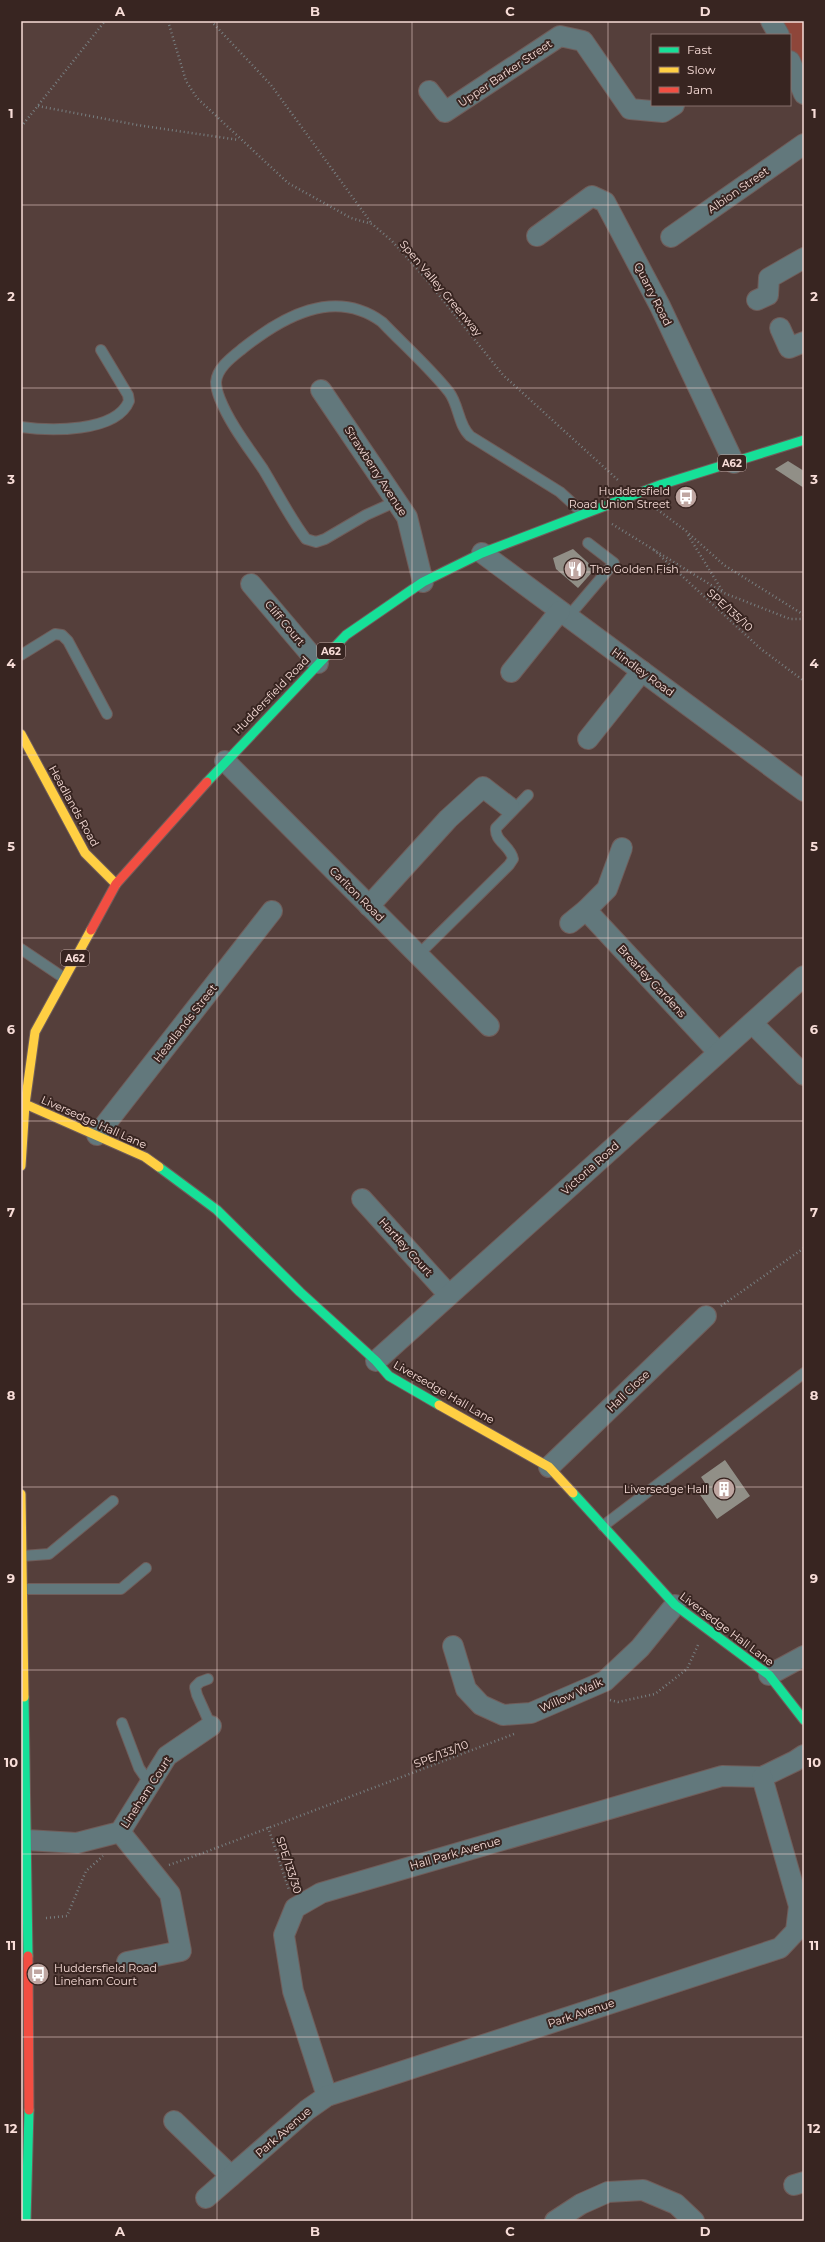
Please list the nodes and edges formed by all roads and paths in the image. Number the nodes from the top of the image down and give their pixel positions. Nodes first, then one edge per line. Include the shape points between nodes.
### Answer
1 (105, 21) edge
2 (168, 21) edge
3 (211, 21) edge
4 (791, 63) edge
5 (429, 91) dead end
6 (804, 94) edge
7 (38, 106) junction
8 (672, 106) edge
9 (21, 128) edge
10 (240, 140) junction
11 (804, 144) edge
12 (372, 224) junction
13 (537, 236) dead end
14 (671, 236) dead end
15 (804, 258) edge
16 (757, 300) dead end
17 (780, 328) dead end
18 (804, 342) edge
19 (101, 350) dead end
20 (321, 390) dead end
21 (21, 427) edge
22 (804, 440) edge
23 (734, 463) junction
24 (620, 482) dead end
25 (397, 501) junction
26 (650, 504) dead end
27 (586, 512) junction
28 (686, 531) junction
29 (588, 542) dead end
30 (649, 546) junction
31 (482, 553) junction
32 (423, 582) junction
33 (251, 584) dead end
34 (724, 592) junction
35 (564, 614) junction
36 (804, 615) edge
37 (804, 619) edge
38 (21, 655) edge
39 (318, 664) junction
40 (642, 671) junction
41 (511, 672) dead end
42 (804, 681) edge
43 (107, 714) dead end
44 (21, 734) edge
45 (588, 739) dead end
46 (225, 761) junction
47 (804, 791) edge
48 (528, 795) dead end
49 (509, 807) dead end
50 (622, 848) dead end
51 (116, 884) junction
52 (369, 906) junction
53 (586, 910) junction
54 (272, 911) dead end
55 (570, 923) dead end
56 (21, 949) edge
57 (418, 954) junction
58 (804, 976) edge
59 (64, 978) junction
60 (752, 1023) junction
61 (489, 1026) dead end
62 (35, 1032) junction
63 (21, 1039) edge
64 (718, 1052) junction
65 (804, 1075) edge
66 (25, 1104) junction
67 (97, 1135) junction
68 (21, 1166) edge
69 (362, 1199) dead end
70 (804, 1248) edge
71 (449, 1295) junction
72 (706, 1316) joint
73 (376, 1361) junction
74 (804, 1373) edge
75 (550, 1467) junction
76 (21, 1494) edge
77 (113, 1501) dead end
78 (603, 1526) junction
79 (22, 1556) edge
80 (146, 1568) dead end
81 (22, 1589) junction
82 (675, 1605) junction
83 (706, 1628) junction
84 (453, 1646) dead end
85 (804, 1656) edge
86 (769, 1675) junction
87 (208, 1679) dead end
88 (605, 1700) dead end
89 (804, 1720) edge
90 (122, 1723) dead end
91 (211, 1726) joint
92 (516, 1734) dead end
93 (804, 1754) edge
94 (762, 1777) junction
95 (150, 1784) junction
96 (268, 1828) junction
97 (123, 1836) junction
98 (26, 1840) junction
99 (151, 1870) junction
100 (295, 1908) junction
101 (27, 1921) junction
102 (128, 1962) dead end
103 (24, 2010) edge
104 (327, 2096) junction
105 (174, 2121) dead end
106 (231, 2176) junction
107 (206, 2198) dead end
108 (26, 2221) edge
109 (556, 2221) edge
110 (694, 2221) edge

1 - 7 path
2 - 10 path, Spen Valley Greenway via 186,81 197,98
3 - 12 path via 271,85
4 - 6 street
5 - 8 street, Upper Barker Street via 445,112 560,36 583,41 630,109 663,112
7 - 9 path
7 - 10 path via 137,125
10 - 12 path, Spen Valley Greenway via 288,183 351,218
11 - 14 street, Albion Street
12 - 24 path, Spen Valley Greenway via 392,241 426,279 503,375
13 - 23 street, Quarry Road via 592,196 605,202 660,306
15 - 16 street via 769,278 768,295
17 - 18 street via 789,348
19 - 21 lane via 128,395 129,401 122,412 93,425 74,428 41,430
20 - 25 street, Strawberry Avenue
22 - 23 main road, Huddersfield Road / A62
23 - 27 main road, Huddersfield Road / A62, bridge via 660,485
25 - 27 lane via 316,542 306,539 231,421 220,399 216,380 219,372 248,345 294,315 323,307 350,306 382,322 435,376 454,400 464,429 470,436 560,492
25 - 32 street, Strawberry Avenue via 407,517
26 - 28 path
27 - 30 path
27 - 31 main road, Huddersfield Road / A62
28 - 34 path
28 - 36 path via 724,565
29 - 35 lane via 614,563
30 - 34 path
30 - 42 path, SPE/135/10 via 761,649
31 - 32 main road, Huddersfield Road / A62
31 - 35 street, Hindley Road
32 - 39 main road, Huddersfield Road / A62 via 346,635
33 - 39 street, Cliff Court
34 - 37 path via 790,619
35 - 40 street, Hindley Road
35 - 41 street
38 - 43 lane via 54,634 62,635 68,641
39 - 46 main road, Huddersfield Road / A62
40 - 45 street
40 - 47 street, Hindley Road
44 - 51 main road, Headlands Road via 85,853
46 - 51 main road, Huddersfield Road / A62
46 - 52 street, Carlton Road
48 - 57 lane via 496,828 495,834 512,852 513,859 509,865
49 - 52 street via 483,787 448,820
50 - 53 street via 607,889
51 - 59 main road, Huddersfield Road / A62
52 - 57 street, Carlton Road
53 - 55 street
53 - 64 street, Brearley Gardens
54 - 67 street, Headlands Street
56 - 59 lane
57 - 61 street, Carlton Road
58 - 60 street, Victoria Road
59 - 62 main road, Huddersfield Road / A62
60 - 64 street, Victoria Road
60 - 65 street
62 - 63 main road
62 - 66 main road, Huddersfield Road / A62
64 - 71 street, Victoria Road
66 - 67 main road, Liversedge Hall Lane
66 - 68 main road, Huddersfield Road / A62
67 - 73 main road, Liversedge Hall Lane via 145,1157 217,1210 300,1292
69 - 71 street, Hartley Court
70 - 72 path
71 - 73 street, Victoria Road
72 - 75 street, Hall Close
73 - 75 main road, Liversedge Hall Lane via 389,1376
74 - 78 lane
75 - 78 main road, Liversedge Hall Lane
76 - 79 main road
77 - 79 lane via 49,1554
78 - 82 main road, Liversedge Hall Lane
79 - 81 main road
80 - 81 lane via 121,1589
81 - 98 main road
82 - 83 main road, Liversedge Hall Lane
82 - 84 street, Willow Walk via 640,1648 605,1681 531,1713 503,1715 481,1705 466,1689
83 - 86 main road, Liversedge Hall Lane
83 - 88 path via 687,1669 655,1694 618,1702
85 - 86 street
86 - 89 main road, Liversedge Hall Lane
87 - 91 lane via 195,1687
90 - 95 lane via 139,1768
91 - 95 street, Lineham Court via 167,1756
92 - 96 path, SPE/133/10
93 - 94 street, Hall Park Avenue
94 - 100 street, Hall Park Avenue via 722,1776 321,1892
94 - 104 street, Park Avenue via 798,1906 796,1931 780,1948
95 - 97 street, Lineham Court
96 - 99 path, SPE/133/10
96 - 100 path, SPE/133/30
97 - 98 street, Lineham Court via 77,1843
97 - 99 street
97 - 101 path via 86,1871 67,1916
98 - 101 main road
99 - 102 street via 170,1894 181,1951
100 - 104 street via 284,1935 293,1991
101 - 103 main road
103 - 108 main road via 29,2143
104 - 106 street, Park Avenue via 307,2110
105 - 106 street
106 - 107 street, Park Avenue
109 - 110 street via 581,2204 608,2192 642,2190 676,2204

